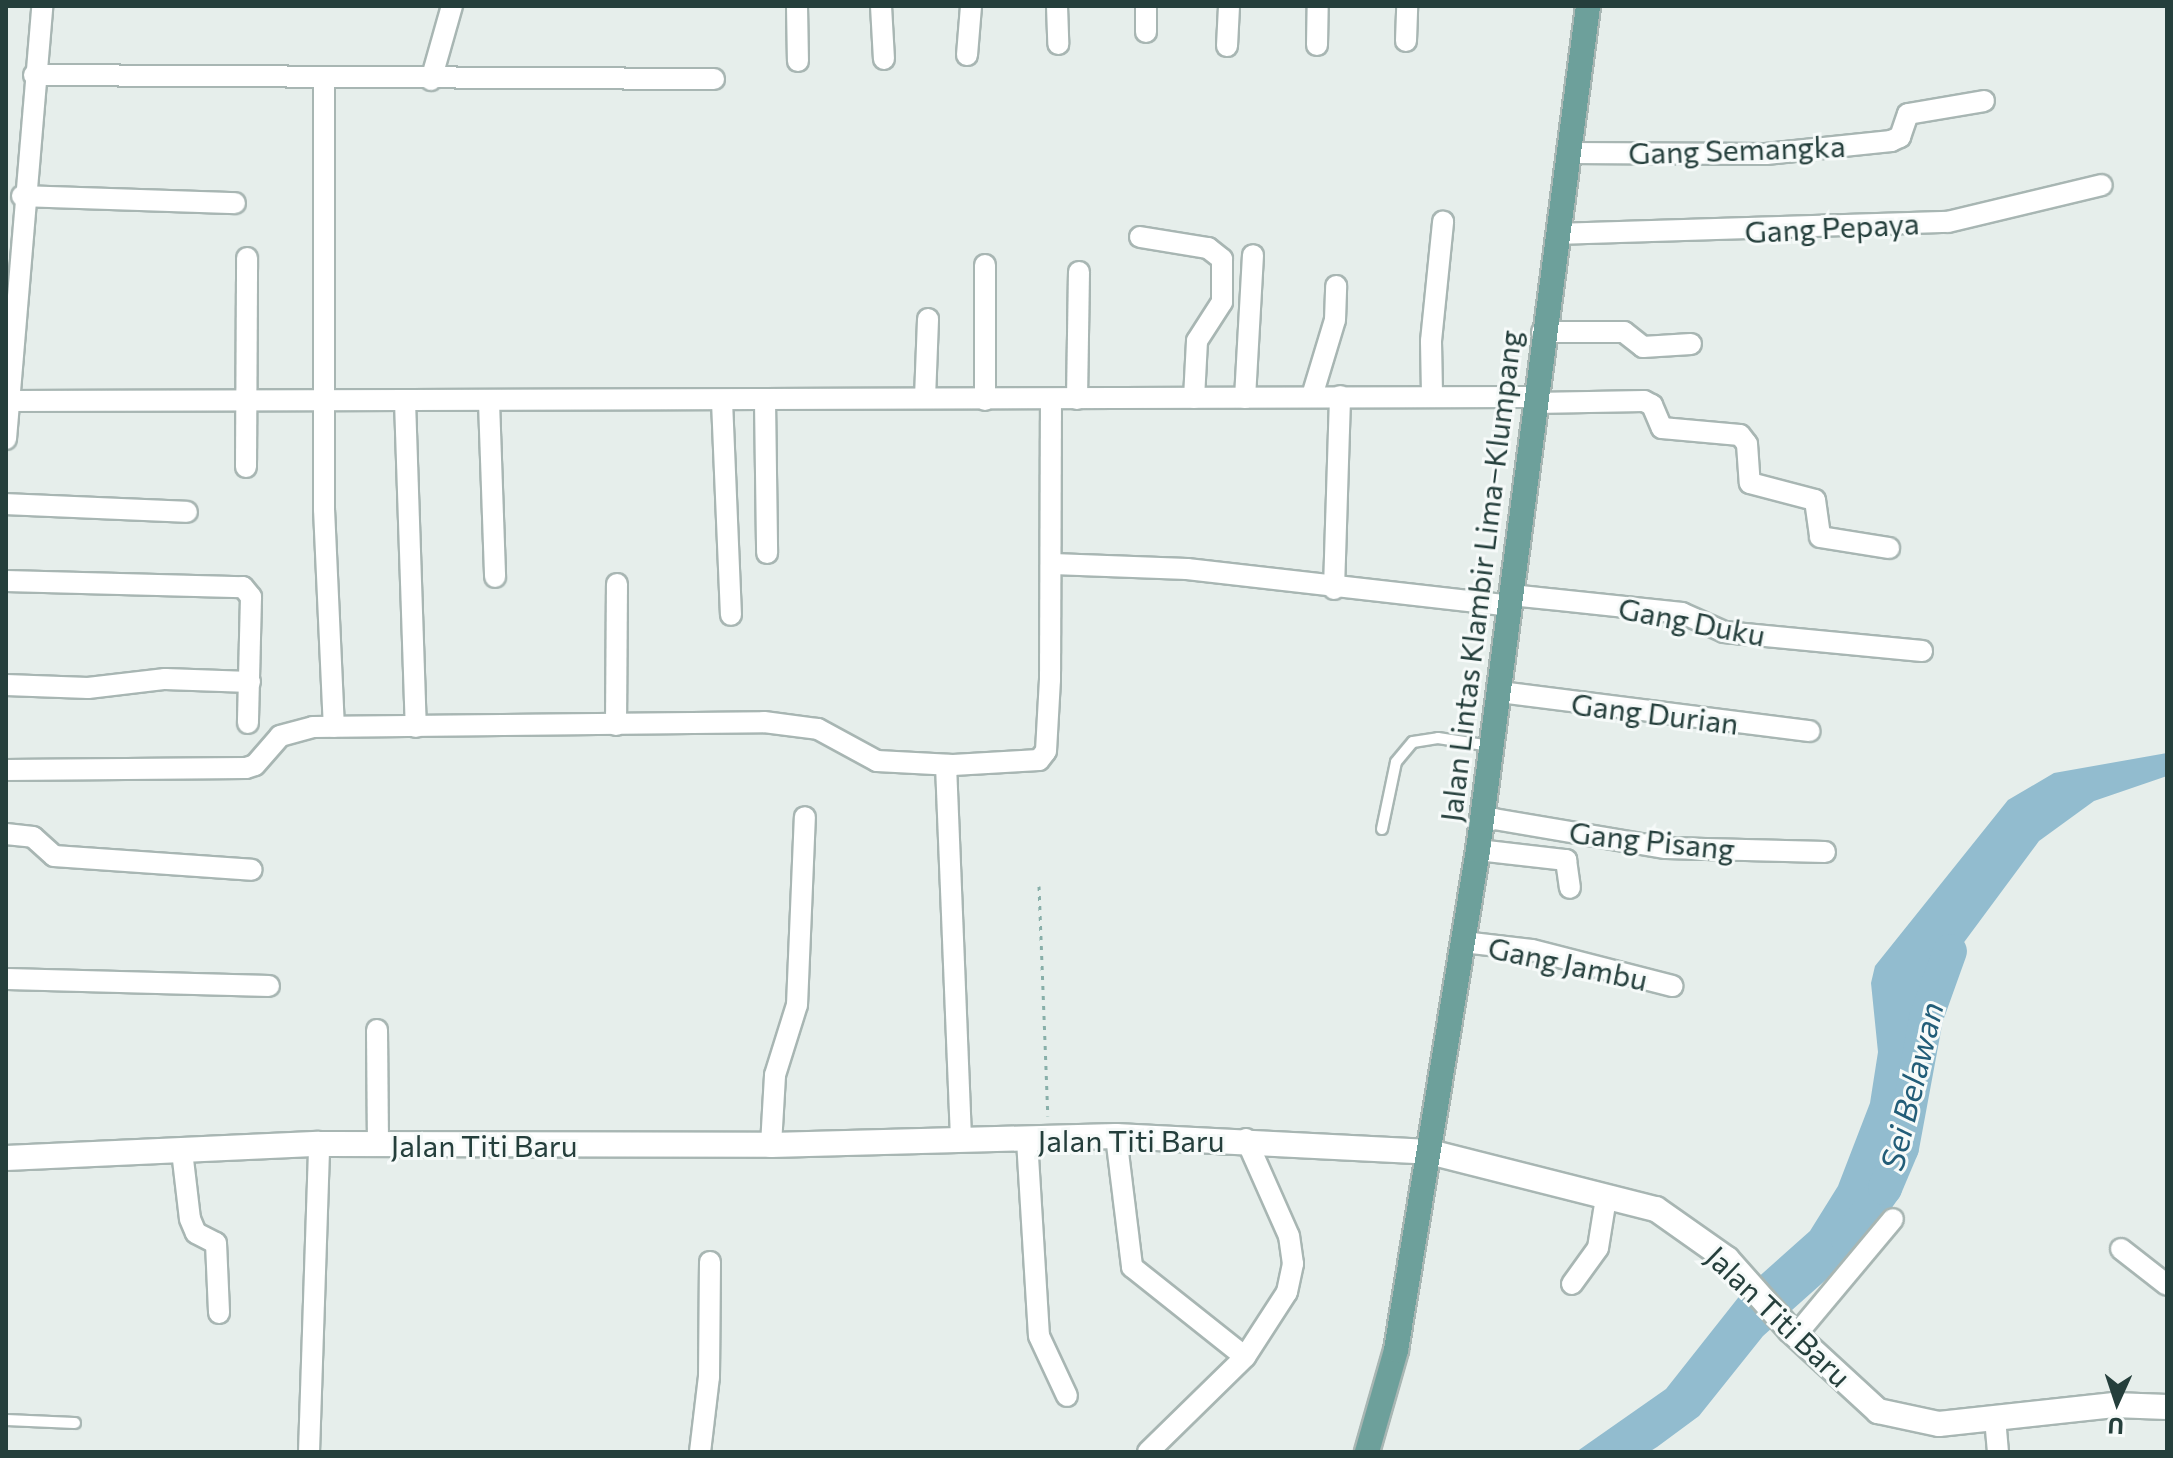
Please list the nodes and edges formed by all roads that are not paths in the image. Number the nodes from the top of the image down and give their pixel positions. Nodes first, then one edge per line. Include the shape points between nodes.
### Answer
1 (42, 6) edge
2 (452, 6) edge
3 (797, 6) edge
4 (881, 6) edge
5 (971, 6) edge
6 (1057, 6) edge
7 (1146, 6) edge
8 (1229, 6) edge
9 (1318, 6) edge
10 (1407, 6) edge
11 (1588, 6) edge
12 (1146, 32) dead end
13 (1406, 41) dead end
14 (1058, 44) dead end
15 (1317, 45) dead end
16 (1227, 46) dead end
17 (967, 55) dead end
18 (884, 59) dead end
19 (798, 61) dead end
20 (34, 75) junction
21 (324, 78) junction
22 (714, 79) dead end
23 (431, 80) junction
24 (1984, 101) dead end
25 (1568, 153) junction
26 (2102, 185) dead end
27 (22, 196) junction
28 (235, 203) dead end
29 (1443, 222) dead end
30 (1557, 234) junction
31 (1140, 237) dead end
32 (1253, 255) dead end
33 (247, 258) dead end
34 (985, 265) dead end
35 (1079, 272) dead end
36 (1336, 286) dead end
37 (928, 319) dead end
38 (1542, 332) junction
39 (1691, 344) dead end
40 (1432, 394) junction
41 (1312, 396) junction
42 (1340, 396) junction
43 (925, 398) junction
44 (1194, 398) junction
45 (1245, 398) junction
46 (1077, 399) junction
47 (324, 400) junction
48 (985, 400) junction
49 (1051, 400) junction
50 (1534, 400) junction
51 (7, 401) edge
52 (405, 401) junction
53 (722, 401) junction
54 (765, 401) junction
55 (245, 402) junction
56 (489, 402) junction
57 (6, 439) edge
58 (246, 467) dead end
59 (6, 504) edge
60 (187, 512) dead end
61 (1889, 548) dead end
62 (767, 553) dead end
63 (1053, 564) junction
64 (495, 577) dead end
65 (6, 581) edge
66 (617, 584) dead end
67 (1334, 589) junction
68 (1510, 601) junction
69 (731, 615) dead end
70 (1922, 651) dead end
71 (250, 682) junction
72 (6, 685) edge
73 (1500, 692) junction
74 (248, 723) dead end
75 (616, 725) junction
76 (334, 727) junction
77 (416, 727) junction
78 (1810, 731) dead end
79 (1492, 746) junction
80 (946, 765) junction
81 (6, 770) edge
82 (805, 817) dead end
83 (1481, 824) junction
84 (1382, 829) dead end
85 (6, 834) edge
86 (1478, 850) junction
87 (1825, 852) dead end
88 (252, 870) dead end
89 (1570, 888) dead end
90 (1463, 942) junction
91 (6, 979) edge
92 (269, 986) dead end
93 (1672, 986) dead end
94 (377, 1030) dead end
95 (1116, 1136) junction
96 (1246, 1139) junction
97 (1038, 1140) junction
98 (961, 1141) junction
99 (319, 1144) junction
100 (378, 1145) junction
101 (771, 1145) junction
102 (182, 1151) junction
103 (1430, 1152) junction
104 (6, 1158) edge
105 (1606, 1198) junction
106 (1893, 1219) dead end
107 (2121, 1249) dead end
108 (710, 1262) dead end
109 (1572, 1284) dead end
110 (2167, 1285) edge
111 (219, 1313) dead end
112 (1793, 1333) junction
113 (1245, 1357) junction
114 (1067, 1396) dead end
115 (2167, 1407) edge
116 (1995, 1418) junction
117 (6, 1420) edge
118 (75, 1423) dead end
119 (309, 1452) edge
120 (700, 1452) edge
121 (1148, 1452) edge
122 (1367, 1452) edge
123 (1998, 1452) edge

1 - 20 street
2 - 23 street
3 - 19 street
4 - 18 street
5 - 17 street
6 - 14 street
7 - 12 street
8 - 16 street
9 - 15 street
10 - 13 street
11 - 25 main road, Jalan Lintas Klambir Lima–Klumpang
20 - 21 street
20 - 27 street
21 - 23 street
21 - 47 street
22 - 23 street
24 - 25 street, Gang Semangka via 1908,114 1900,137 1891,141 1766,154
25 - 30 main road, Jalan Lintas Klambir Lima–Klumpang
26 - 30 street, Gang Pepaya via 1948,222
27 - 28 street
27 - 51 street
29 - 40 street via 1431,341
30 - 38 main road, Jalan Lintas Klambir Lima–Klumpang
31 - 44 street via 1208,248 1222,259 1222,302 1197,341
32 - 45 street
33 - 55 street
34 - 48 street
35 - 46 street
36 - 41 street via 1332,331
37 - 43 street
38 - 39 street via 1624,332 1643,347
38 - 50 main road, Jalan Lintas Klambir Lima–Klumpang
40 - 42 street
40 - 50 street
41 - 42 street
41 - 45 street
42 - 67 street
43 - 48 street
43 - 54 street
44 - 45 street
44 - 46 street
46 - 49 street
47 - 52 street
47 - 55 street
47 - 76 street
48 - 49 street
49 - 63 street
50 - 61 street via 1649,402 1662,428 1740,435 1747,444 1750,483 1815,500 1820,537
50 - 68 main road, Jalan Lintas Klambir Lima–Klumpang
51 - 55 street
51 - 57 street
52 - 56 street
52 - 77 street
53 - 54 street
53 - 56 street
53 - 69 street
54 - 62 street
55 - 58 street
56 - 64 street
59 - 60 street
63 - 67 street, Gang Duku via 1187,569
63 - 80 street via 1044,755 1029,762
65 - 71 street via 243,587 251,597
66 - 75 street
67 - 68 street, Gang Duku
68 - 70 street, Gang Duku via 1682,613 1724,632
68 - 73 main road, Jalan Lintas Klambir Lima–Klumpang
71 - 72 street via 165,679 88,688
71 - 74 street
73 - 78 street, Gang Durian
73 - 79 main road, Jalan Lintas Klambir Lima–Klumpang
75 - 77 street
75 - 80 street via 801,724 877,761
76 - 77 street
76 - 81 street via 286,733 246,768
79 - 83 main road, Jalan Lintas Klambir Lima–Klumpang
79 - 84 lane via 1438,738 1413,742 1396,762
80 - 98 street
82 - 101 street via 797,1005 775,1075
83 - 86 main road, Jalan Lintas Klambir Lima–Klumpang
83 - 87 street, Gang Pisang via 1494,819 1666,848
85 - 88 street via 33,837 54,856
86 - 89 street via 1566,860
86 - 90 main road, Jalan Lintas Klambir Lima–Klumpang
90 - 93 street, Gang Jambu via 1532,950
90 - 103 main road, Jalan Lintas Klambir Lima–Klumpang
91 - 92 street
94 - 100 street
95 - 96 street, Jalan Titi Baru
95 - 97 street, Jalan Titi Baru
95 - 113 street via 1132,1267
96 - 103 street, Jalan Titi Baru
96 - 113 street via 1289,1236 1293,1264 1287,1292
97 - 98 street, Jalan Titi Baru
97 - 114 street via 1039,1336
98 - 101 street, Jalan Titi Baru
99 - 100 street, Jalan Titi Baru
99 - 102 street, Jalan Titi Baru
99 - 119 street
100 - 101 street, Jalan Titi Baru
102 - 104 street, Jalan Titi Baru
102 - 111 street via 190,1219 196,1233 216,1243
103 - 105 street, Jalan Titi Baru
103 - 122 main road, Jalan Lintas Klambir Lima–Klumpang via 1396,1350
105 - 109 street via 1598,1248
105 - 112 street, Jalan Titi Baru via 1656,1209 1727,1259
106 - 112 street
107 - 110 street
108 - 120 street via 709,1377
112 - 116 street, Jalan Titi Baru via 1878,1411 1939,1424
113 - 121 street
115 - 116 street, Jalan Titi Baru via 2114,1405
116 - 123 street
117 - 118 lane

